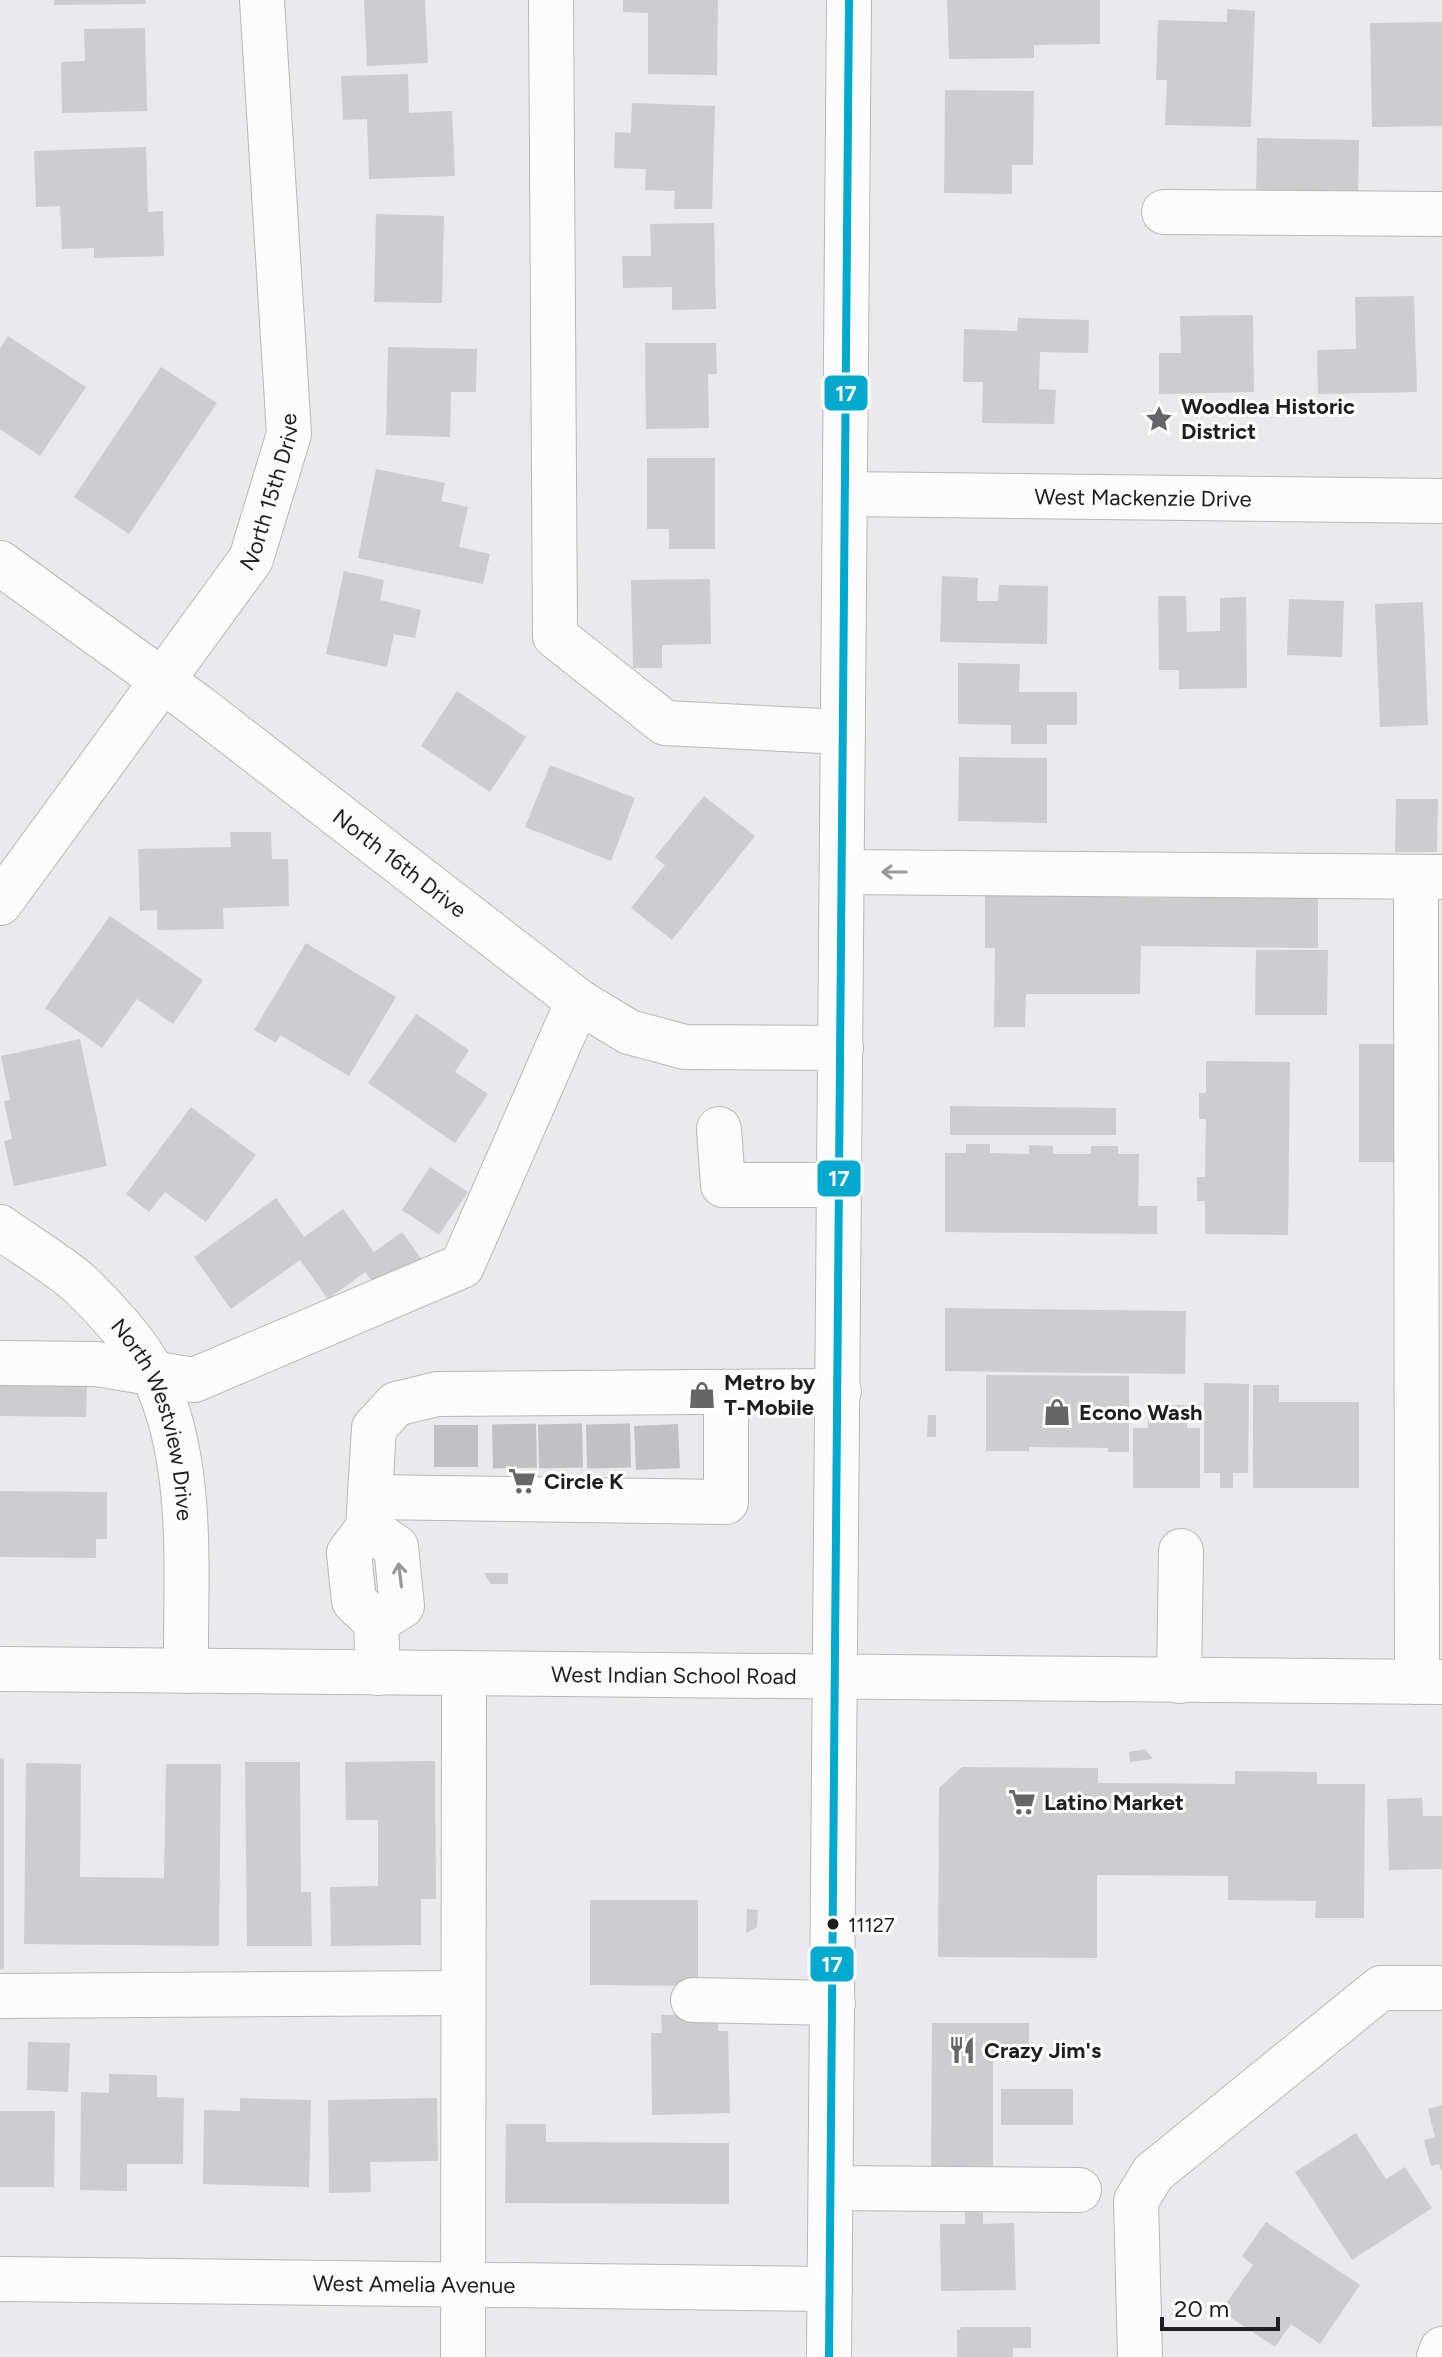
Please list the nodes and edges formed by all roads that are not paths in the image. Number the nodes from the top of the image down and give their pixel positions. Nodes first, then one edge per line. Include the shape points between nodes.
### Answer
1 (262, 0) edge
2 (551, 0) edge
3 (849, 0) edge
4 (1164, 212) dead end
5 (1442, 214) edge
6 (845, 494) junction
7 (1442, 501) edge
8 (0, 563) edge
9 (164, 680) junction
10 (843, 732) junction
11 (842, 872) junction
12 (1429, 877) edge
13 (0, 903) edge
14 (578, 1001) junction
15 (841, 1048) junction
16 (719, 1129) dead end
17 (840, 1185) junction
18 (0, 1227) edge
19 (0, 1363) edge
20 (153, 1373) junction
21 (839, 1391) junction
22 (726, 1392) junction
23 (456, 1446) junction
24 (369, 1513) junction
25 (1181, 1551) dead end
26 (0, 1669) edge
27 (186, 1671) junction
28 (378, 1673) junction
29 (464, 1673) junction
30 (836, 1678) junction
31 (1179, 1681) junction
32 (1429, 1682) edge
33 (1442, 1988) edge
34 (463, 1993) junction
35 (0, 1996) edge
36 (693, 2000) dead end
37 (833, 2003) junction
38 (831, 2188) junction
39 (1079, 2190) dead end
40 (0, 2279) edge
41 (463, 2285) junction
42 (830, 2289) junction
43 (1442, 2349) edge
44 (463, 2357) edge
45 (829, 2357) edge
46 (1140, 2357) edge
47 (1439, 2357) edge

1 - 9 street, North 15th Drive via 289,434 251,559
2 - 10 street via 555,636 665,723
3 - 6 street
4 - 5 street
6 - 7 street, West Mackenzie Drive
6 - 10 street
8 - 9 street, North 16th Drive
9 - 13 street, North 15th Drive
9 - 14 street, North 16th Drive
10 - 11 street
12 -> 11 street
11 - 15 street
12 - 32 street
14 - 15 street, North 16th Drive via 629,1032 685,1047
14 - 20 street via 462,1266 194,1380
15 - 17 street
16 - 17 street via 723,1185
17 - 21 street
18 - 20 street, North Westview Drive via 79,1284
19 - 20 street via 96,1364
20 - 27 street, North Westview Drive via 178,1452
21 - 22 street
21 - 30 street
22 - 23 street via 656,1409 514,1409
22 - 23 street via 726,1502 658,1486 515,1485
23 - 24 street
23 - 24 street via 437,1394 396,1404 374,1428
24 - 28 street via 396,1547 401,1584 402,1606 376,1622
25 - 31 street
26 - 27 street, West Indian School Road
27 - 28 street, West Indian School Road
28 - 29 street, West Indian School Road
29 - 30 street, West Indian School Road
29 - 34 street
30 - 31 street, West Indian School Road
30 - 37 street
31 - 32 street, West Indian School Road
33 - 46 street via 1381,1988 1153,2173 1136,2201
34 - 35 street
34 - 41 street
36 - 37 street
37 - 38 street
38 - 39 street
38 - 42 street
40 - 41 street, West Amelia Avenue
41 - 42 street, West Amelia Avenue
41 - 44 street
42 - 45 street
43 - 47 street

